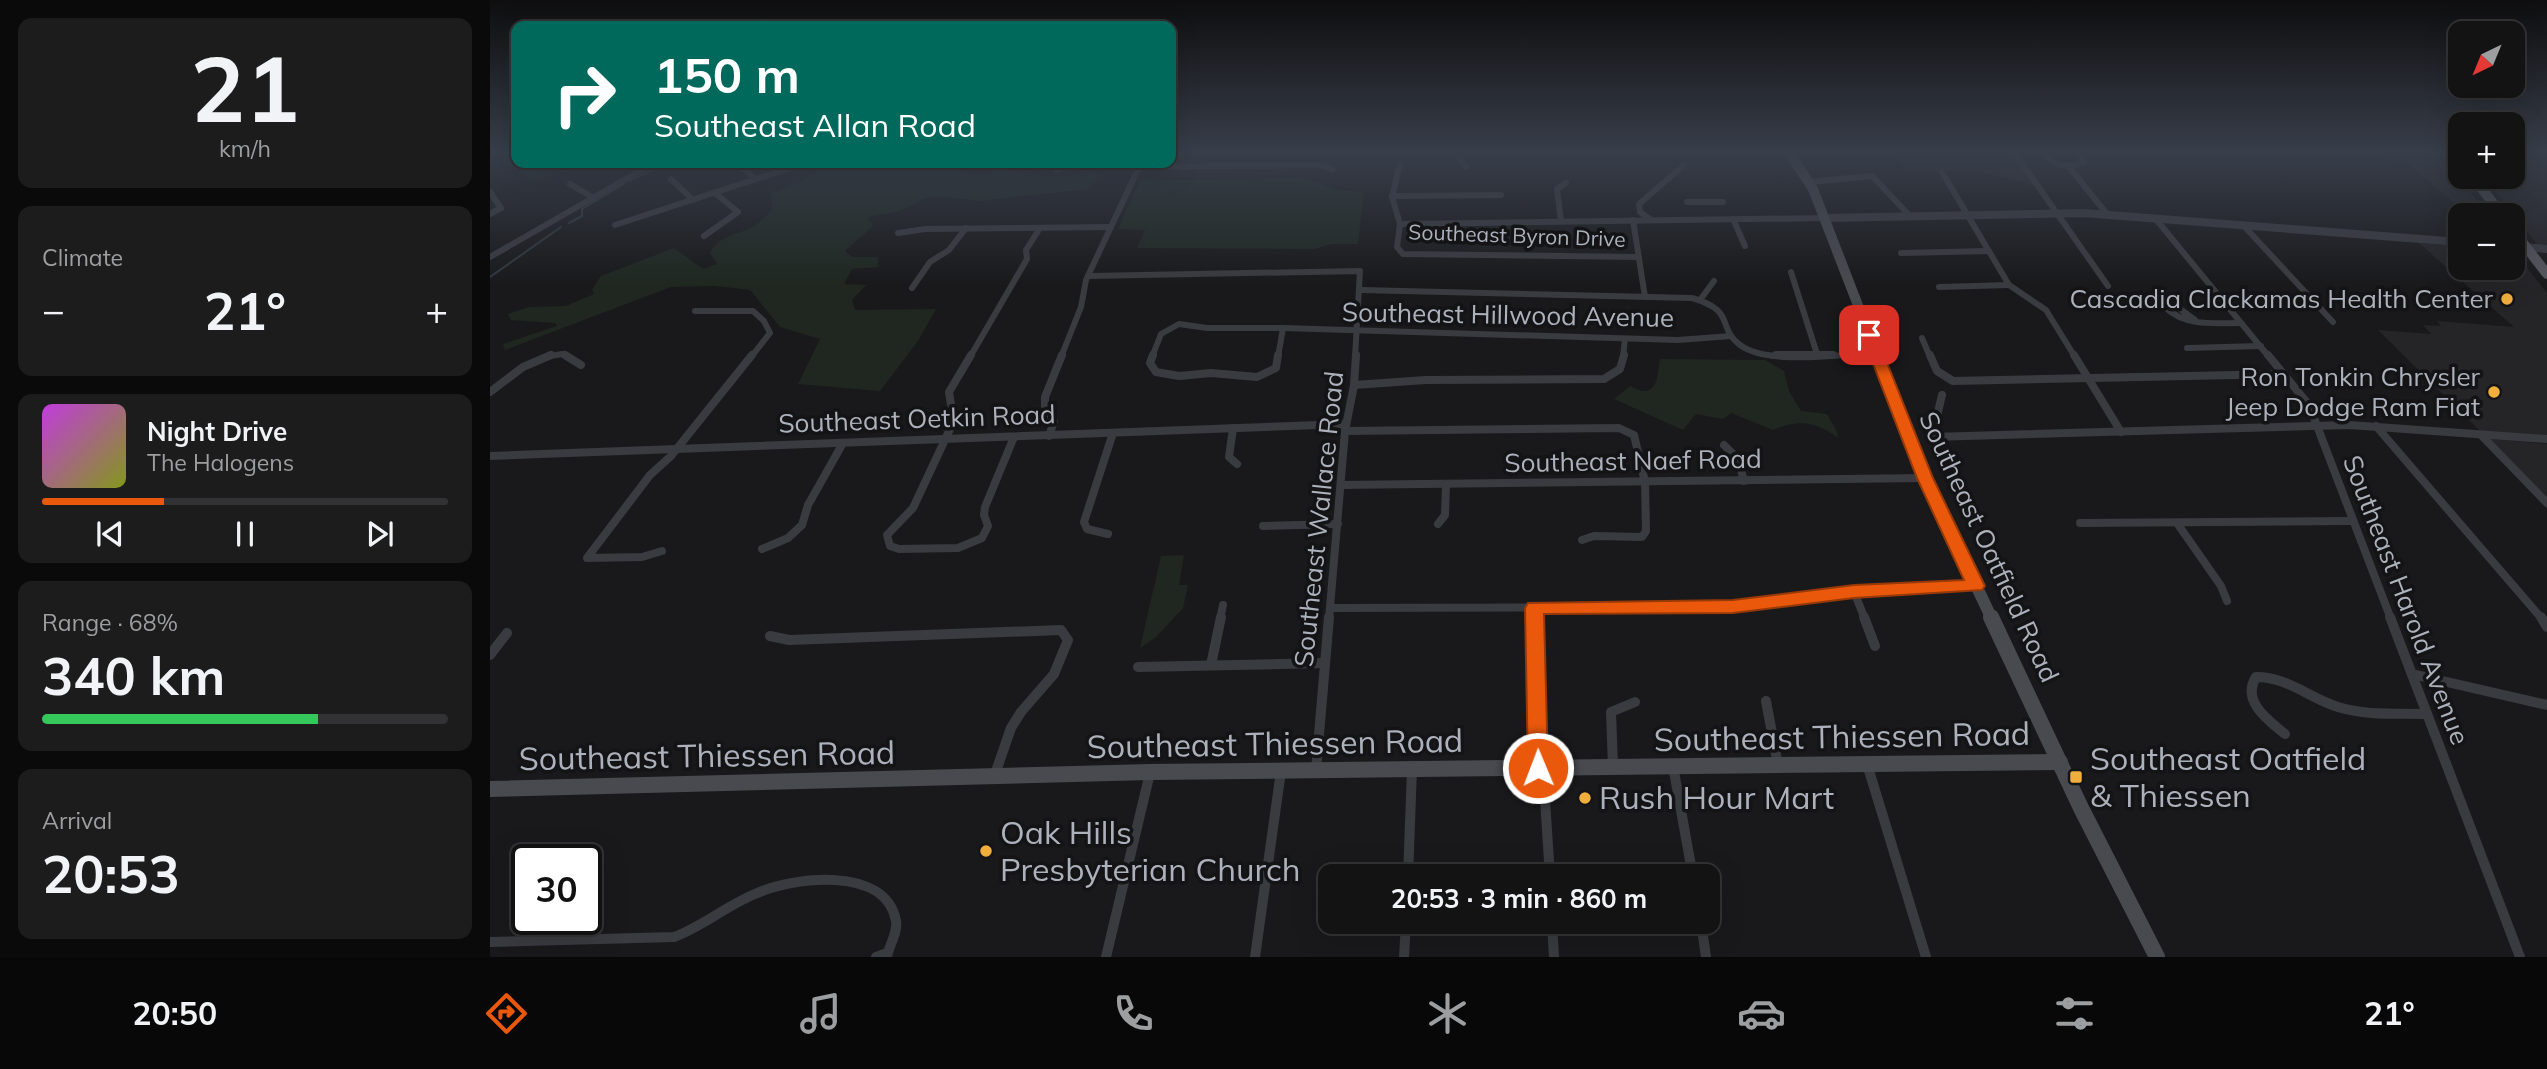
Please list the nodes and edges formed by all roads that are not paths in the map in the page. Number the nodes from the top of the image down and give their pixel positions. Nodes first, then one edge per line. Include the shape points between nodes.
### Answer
1 (1392, 196) edge
2 (493, 197) edge
3 (690, 197) edge
4 (702, 197) edge
5 (720, 197) edge
6 (1125, 197) edge
7 (1559, 197) edge
8 (1647, 197) edge
9 (1815, 197) edge
10 (1892, 197) edge
11 (1956, 197) edge
12 (2045, 197) edge
13 (2093, 197) edge
14 (594, 198) edge
15 (693, 200) junction
16 (1687, 202) dead end
17 (1702, 202) junction
18 (1723, 202) dead end
19 (2057, 213) junction
20 (490, 214) edge
21 (2107, 214) junction
22 (1967, 215) junction
23 (1910, 216) junction
24 (1824, 218) junction
25 (2155, 218) junction
26 (1707, 219) junction
27 (1733, 219) junction
28 (1633, 220) junction
29 (1651, 220) junction
30 (1561, 221) junction
31 (615, 225) dead end
32 (1400, 225) junction
33 (2243, 225) junction
34 (1111, 227) junction
35 (966, 228) junction
36 (1040, 228) junction
37 (898, 233) dead end
38 (704, 236) dead end
39 (2448, 241) edge
40 (1745, 246) dead end
41 (2526, 247) joint
42 (2547, 249) edge
43 (1988, 251) junction
44 (1901, 253) dead end
45 (490, 257) edge
46 (1639, 257) junction
47 (1791, 272) dead end
48 (2547, 274) edge
49 (1088, 276) junction
50 (1714, 281) dead end
51 (2008, 285) junction
52 (2108, 286) dead end
53 (1939, 287) dead end
54 (912, 288) dead end
55 (1361, 290) junction
56 (1645, 297) junction
57 (1699, 300) junction
58 (695, 311) dead end
59 (2195, 320) dead end
60 (2333, 322) dead end
61 (2241, 323) junction
62 (1283, 328) junction
63 (1358, 331) junction
64 (1731, 335) junction
65 (1625, 338) junction
66 (1922, 338) dead end
67 (2261, 346) junction
68 (2187, 348) dead end
69 (1876, 353) junction
70 (1817, 354) junction
71 (581, 365) dead end
72 (2284, 374) junction
73 (2087, 377) junction
74 (1354, 385) junction
75 (490, 392) edge
76 (1942, 396) dead end
77 (2318, 426) junction
78 (2376, 426) junction
79 (1233, 428) junction
80 (1345, 428) junction
81 (2121, 432) junction
82 (1113, 433) junction
83 (2481, 435) junction
84 (1049, 436) junction
85 (1014, 437) junction
86 (945, 439) junction
87 (2547, 439) edge
88 (843, 443) junction
89 (1724, 445) dead end
90 (674, 449) junction
91 (490, 456) edge
92 (1237, 464) dead end
93 (1925, 478) junction
94 (1744, 481) junction
95 (1645, 482) junction
96 (1446, 484) junction
97 (1341, 485) junction
98 (2547, 503) edge
99 (2352, 521) junction
100 (1438, 523) dead end
101 (2080, 523) dead end
102 (2177, 523) junction
103 (1338, 524) junction
104 (1263, 526) dead end
105 (1108, 534) dead end
106 (1581, 540) dead end
107 (762, 549) dead end
108 (662, 551) dead end
109 (1976, 586) junction
110 (1854, 592) junction
111 (2227, 601) dead end
112 (1223, 605) dead end
113 (1331, 608) junction
114 (1534, 608) junction
115 (2547, 627) edge
116 (507, 633) dead end
117 (770, 636) dead end
118 (1875, 646) dead end
119 (490, 655) edge
120 (1325, 663) junction
121 (1211, 665) junction
122 (1138, 667) dead end
123 (2412, 674) junction
124 (1766, 701) dead end
125 (1635, 702) dead end
126 (2547, 705) edge
127 (2427, 713) junction
128 (2285, 734) dead end
129 (2060, 762) junction
130 (1867, 764) junction
131 (1778, 765) junction
132 (1674, 766) junction
133 (1613, 767) junction
134 (1541, 768) junction
135 (1412, 769) junction
136 (1317, 770) junction
137 (1281, 771) junction
138 (1150, 772) junction
139 (994, 777) junction
140 (490, 789) edge
141 (1408, 864) edge
142 (1549, 864) edge
143 (1691, 864) edge
144 (1406, 934) edge
145 (1553, 934) edge
146 (1703, 934) edge
147 (490, 942) edge
148 (883, 956) edge
149 (1106, 957) edge
150 (1255, 957) edge
151 (1405, 957) edge
152 (1554, 957) edge
153 (1706, 957) edge
154 (1926, 957) edge
155 (2157, 957) edge
156 (2520, 957) edge

1 - 32 street, Southeast Byron Drive
2 - 20 street via 501,208
3 - 15 street
4 - 15 street
5 - 38 street via 738,212
6 - 34 street
7 - 30 street
8 - 29 street via 1639,204 1640,212
9 - 24 main road, Southeast Oatfield Road
10 - 23 street
11 - 22 street
12 - 19 street
13 - 21 street
14 - 45 street
15 - 31 street
16 - 17 street
17 - 18 street
17 - 26 street
19 - 21 street
19 - 22 street
19 - 52 street
21 - 25 street
22 - 23 street
22 - 43 street
23 - 24 street
24 - 27 street
24 - 69 main road, Southeast Oatfield Road
25 - 33 street
25 - 61 street, Southeast Harold Avenue
26 - 27 street
26 - 29 street
27 - 40 street
28 - 29 street
28 - 30 street
28 - 46 street
30 - 32 street
32 - 46 street, Southeast Byron Drive via 1398,251 1411,255
33 - 39 street
33 - 60 street
34 - 36 street
34 - 49 street
35 - 36 street
35 - 37 street
35 - 54 street via 949,250 930,262
36 - 86 street via 1001,307 949,392 953,417
41 - 42 street
41 - 48 main road
43 - 44 street
43 - 51 street
46 - 56 street
47 - 70 street
49 - 55 street, Southeast Wallace Road via 1360,271
49 - 84 street via 1078,315 1045,397 1054,421
50 - 57 street
51 - 53 street
51 - 73 street via 2046,310
55 - 56 street
55 - 63 street, Southeast Wallace Road
56 - 57 street
57 - 64 street via 1722,312
58 - 90 street via 753,312 770,333
59 - 61 street
61 - 67 street, Southeast Harold Avenue
62 - 62 street, Southeast Hillwood Avenue via 1173,326 1161,334 1150,363 1156,372 1169,376 1264,375 1276,368
62 - 63 street, Southeast Hillwood Avenue
63 - 65 street, Southeast Hillwood Avenue
63 - 74 street, Southeast Wallace Road
64 - 65 street, Southeast Hillwood Avenue via 1696,340
64 - 70 street via 1759,354
65 - 74 street via 1623,366 1604,379
66 - 73 street via 1937,371 1947,379
67 - 68 street
67 - 72 street, Southeast Harold Avenue
69 - 70 street
69 - 93 main road, Southeast Oatfield Road
71 - 75 street via 565,355 554,355 514,371
72 - 73 street
72 - 77 street, Southeast Harold Avenue via 2305,399
73 - 81 street
74 - 80 street, Southeast Wallace Road
76 - 81 street via 1932,437
77 - 78 street
77 - 81 street
77 - 99 street, Southeast Harold Avenue
78 - 83 street
78 - 115 street
79 - 80 street, Southeast Oetkin Road
79 - 82 street, Southeast Oetkin Road
79 - 92 street via 1229,457
80 - 95 street, Southeast Oetkin Road via 1619,428 1634,435
80 - 97 street, Southeast Wallace Road
82 - 84 street, Southeast Oetkin Road
82 - 105 street via 1084,522 1087,529
83 - 87 street
83 - 98 street
84 - 85 street, Southeast Oetkin Road
85 - 86 street, Southeast Oetkin Road
85 - 86 street via 985,507 988,526 982,538 958,548 890,546 887,535 913,508
86 - 88 street, Southeast Oetkin Road
88 - 90 street, Southeast Oetkin Road
88 - 107 street via 808,505 802,525 788,538
89 - 94 street via 1738,459
90 - 91 street, Southeast Oetkin Road
90 - 108 street via 587,558 642,557
93 - 94 street, Southeast Naef Road
93 - 109 main road, Southeast Oatfield Road
94 - 95 street, Southeast Naef Road
95 - 96 street, Southeast Naef Road
95 - 106 street via 1647,531 1642,537
96 - 97 street, Southeast Naef Road
96 - 100 street via 1445,515
97 - 103 street, Southeast Wallace Road
99 - 102 street
99 - 123 street, Southeast Harold Avenue
101 - 102 street
102 - 111 street
103 - 104 street
103 - 113 street, Southeast Wallace Road
109 - 110 street
109 - 129 main road, Southeast Oatfield Road
110 - 114 street via 1733,606
110 - 118 street
112 - 121 street
113 - 114 street
113 - 120 street, Southeast Wallace Road
114 - 134 street
116 - 119 street
117 - 139 street via 789,640 1061,630 1068,640 1057,669 1015,720
120 - 121 street
120 - 136 street, Southeast Wallace Road
121 - 122 street
123 - 126 street
123 - 127 street, Southeast Harold Avenue
124 - 131 street
125 - 133 street via 1611,712
127 - 128 street via 2351,711 2322,702 2286,682 2256,677 2248,692 2264,717
127 - 156 street, Southeast Harold Avenue
129 - 130 main road, Southeast Thiessen Road
129 - 155 main road, Southeast Oatfield Road
130 - 131 main road, Southeast Thiessen Road
130 - 154 street
131 - 132 main road, Southeast Thiessen Road
132 - 133 main road, Southeast Thiessen Road
132 - 143 street
133 - 134 main road, Southeast Thiessen Road
134 - 135 main road, Southeast Thiessen Road
134 - 142 street
135 - 136 main road, Southeast Thiessen Road
135 - 141 street
136 - 137 main road, Southeast Thiessen Road
137 - 138 main road, Southeast Thiessen Road
137 - 150 street
138 - 139 main road, Southeast Thiessen Road
138 - 149 street
139 - 140 main road, Southeast Thiessen Road
144 - 151 street
145 - 152 street
146 - 153 street
147 - 148 street via 674,937 699,928 770,887 854,881 881,892 893,908 896,930

